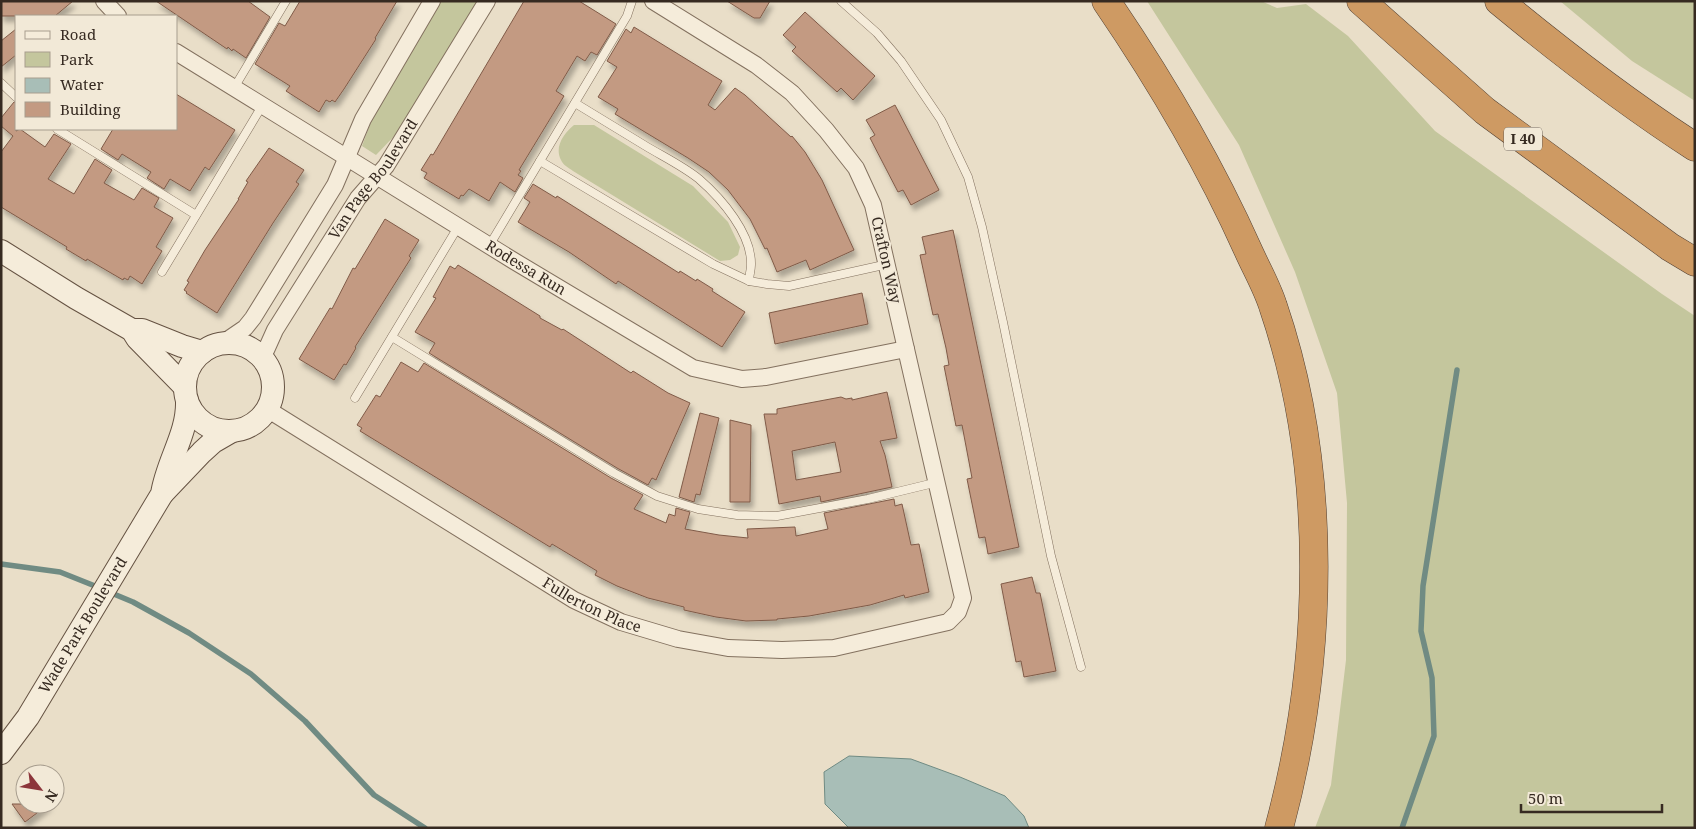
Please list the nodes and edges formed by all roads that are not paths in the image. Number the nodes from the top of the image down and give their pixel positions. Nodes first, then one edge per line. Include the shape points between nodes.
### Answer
1 (104, 1) edge
2 (286, 1) edge
3 (432, 1) edge
4 (487, 1) edge
5 (632, 1) edge
6 (653, 1) edge
7 (841, 1) edge
8 (1106, 1) edge
9 (1362, 1) edge
10 (1500, 1) edge
11 (117, 15) edge
12 (178, 53) edge
13 (1, 83) edge
14 (234, 88) junction
15 (15, 96) edge
16 (575, 103) junction
17 (262, 106) junction
18 (59, 130) edge
19 (1695, 147) edge
20 (346, 158) junction
21 (540, 160) junction
22 (377, 177) junction
23 (196, 215) junction
24 (458, 226) junction
25 (489, 246) junction
26 (1, 251) edge
27 (1695, 262) edge
28 (888, 264) junction
29 (162, 272) dead end
30 (749, 281) junction
31 (132, 330) junction
32 (392, 337) junction
33 (212, 348) junction
34 (906, 349) junction
35 (262, 359) junction
36 (186, 394) junction
37 (355, 398) dead end
38 (267, 409) junction
39 (232, 431) junction
40 (938, 482) junction
41 (162, 494) junction
42 (958, 612) joint
43 (1080, 667) dead end
44 (1, 753) edge
45 (1278, 828) edge

1 - 11 street
2 - 14 lane
3 - 20 street, Van Page Boulevard via 372,101
4 - 22 street, Van Page Boulevard
5 - 16 lane via 627,16
6 - 28 street, Crafton Way via 756,65 792,93 826,130 856,168 874,205
7 - 43 lane via 902,60 941,120 968,177 999,303 1052,556
8 - 45 highway via 1204,158 1273,305 1292,372 1313,513 1314,584 1297,746
9 - 27 highway, I 40 via 1485,111
10 - 19 highway via 1652,119
12 - 14 street, Rodessa Run
13 - 15 lane
14 - 17 street, Rodessa Run
16 - 21 lane
16 - 30 lane via 681,167 727,207 748,247
17 - 20 street, Rodessa Run
17 - 23 lane
18 - 23 lane
20 - 22 street, Rodessa Run
20 - 33 street, Van Page Boulevard via 335,185 253,318 245,328
21 - 25 lane
21 - 30 lane via 713,264
22 - 24 street, Rodessa Run
22 - 35 street, Van Page Boulevard via 358,198 276,328
23 - 29 lane
24 - 25 street, Rodessa Run
24 - 32 lane
25 - 34 street, Rodessa Run via 692,368 716,374 742,378 766,376
26 - 31 street
28 - 30 lane via 789,286
28 - 34 street, Crafton Way
31 - 33 street via 142,330 182,346
31 - 36 street
32 - 37 lane
32 - 40 lane via 614,473 657,496 698,509 737,515 777,516
33 - 35 street via 232,343 254,351
33 - 36 street via 193,361 187,374
34 - 40 street, Crafton Way
35 - 38 street via 272,383
36 - 39 street via 193,414 204,424 217,430
36 - 41 street, Wade Park Boulevard via 184,428
38 - 39 street via 258,420
38 - 42 street, Fullerton Place via 574,600 630,625 678,639 728,648 834,648 948,622
39 - 41 street, Wade Park Boulevard via 213,442
40 - 42 street, Crafton Way via 963,598
41 - 44 street, Wade Park Boulevard via 28,717

